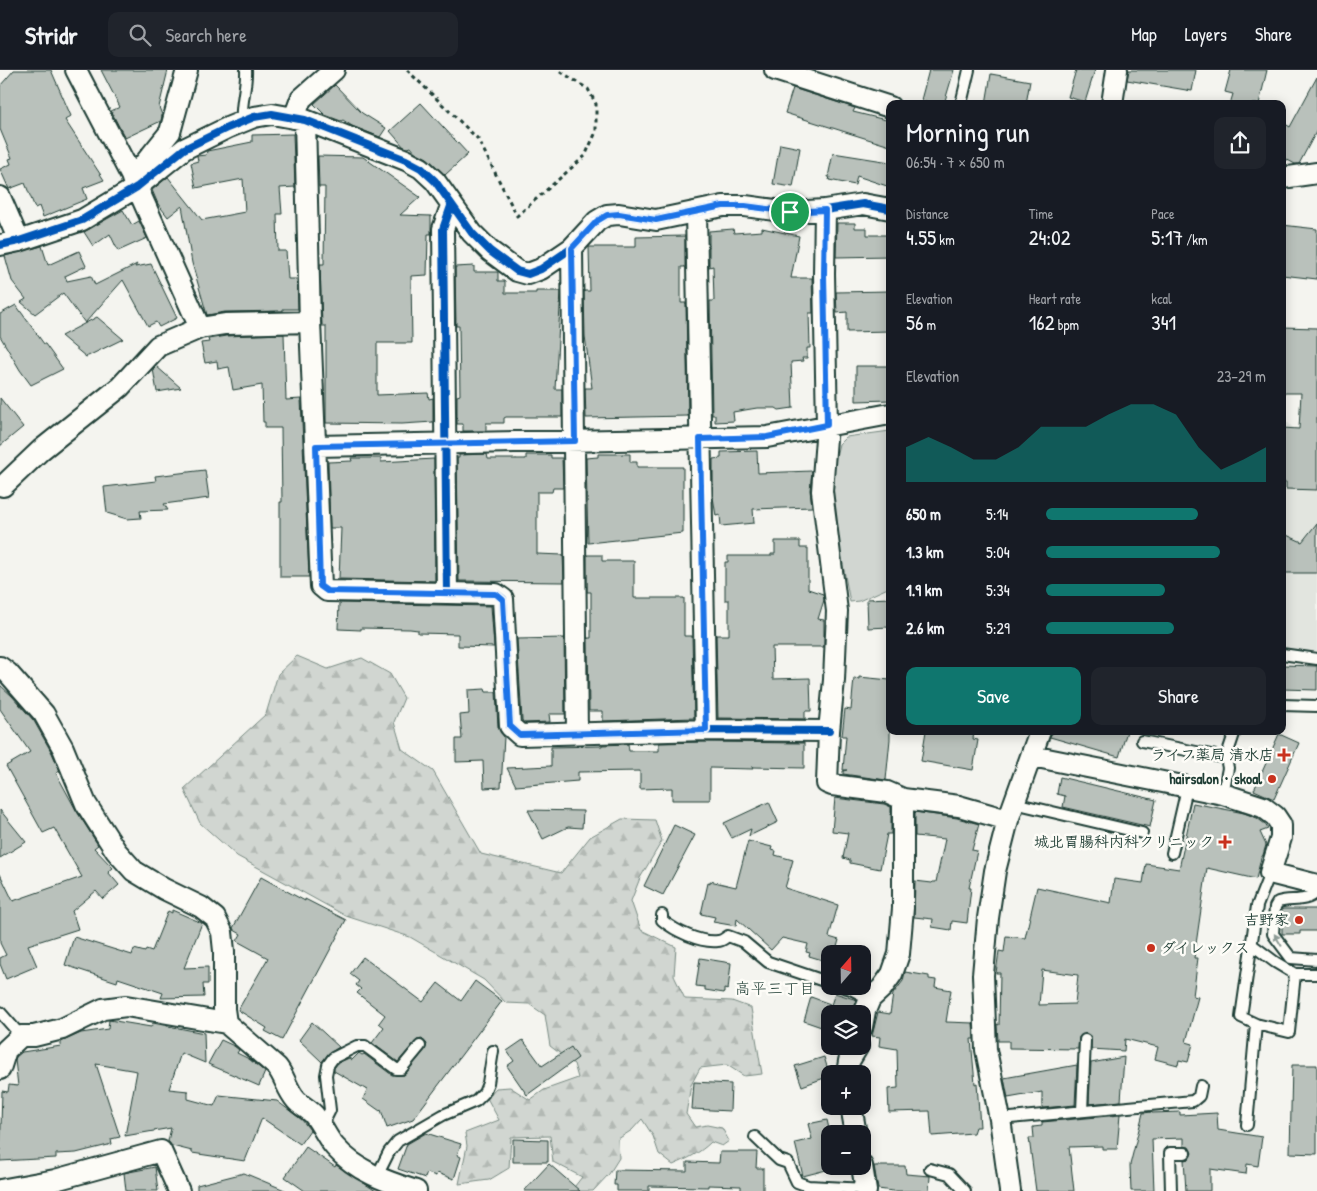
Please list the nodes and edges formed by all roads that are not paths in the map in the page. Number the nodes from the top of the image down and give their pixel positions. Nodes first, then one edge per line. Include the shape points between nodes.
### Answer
1 (76, 70) edge
2 (187, 70) edge
3 (246, 70) edge
4 (334, 70) edge
5 (775, 70) edge
6 (969, 70) edge
7 (1117, 70) edge
8 (962, 100) edge
9 (1113, 100) edge
10 (886, 105) edge
11 (300, 119) junction
12 (242, 122) junction
13 (1317, 173) edge
14 (1286, 177) edge
15 (134, 183) junction
16 (0, 197) edge
17 (451, 206) junction
18 (886, 208) edge
19 (825, 210) junction
20 (696, 212) junction
21 (10, 243) edge
22 (572, 248) junction
23 (310, 322) junction
24 (200, 328) junction
25 (886, 415) edge
26 (827, 425) junction
27 (700, 439) junction
28 (575, 441) junction
29 (444, 444) junction
30 (316, 446) junction
31 (1, 486) edge
32 (447, 593) junction
33 (1286, 655) edge
34 (1317, 659) edge
35 (0, 667) edge
36 (1286, 706) edge
37 (1317, 706) edge
38 (706, 730) junction
39 (829, 731) junction
40 (577, 734) junction
41 (1039, 735) edge
42 (1234, 735) edge
43 (1142, 741) dead end
44 (1032, 756) junction
45 (1226, 758) junction
46 (1187, 788) junction
47 (1223, 794) junction
48 (904, 799) junction
49 (1011, 812) junction
50 (1142, 833) dead end
51 (1172, 853) dead end
52 (1270, 873) junction
53 (1317, 885) edge
54 (1317, 892) edge
55 (662, 915) dead end
56 (1251, 944) junction
57 (1317, 960) edge
58 (1295, 974) junction
59 (1317, 974) edge
60 (821, 980) edge
61 (862, 995) edge
62 (870, 999) junction
63 (867, 1005) edge
64 (0, 1012) edge
65 (226, 1023) junction
66 (1256, 1024) junction
67 (21, 1036) junction
68 (1085, 1040) dead end
69 (420, 1046) dead end
70 (493, 1051) dead end
71 (0, 1069) edge
72 (1201, 1086) dead end
73 (1082, 1111) junction
74 (1000, 1119) junction
75 (1247, 1125) dead end
76 (322, 1126) junction
77 (755, 1137) dead end
78 (1185, 1153) dead end
79 (930, 1168) dead end
80 (864, 1175) edge
81 (377, 1176) junction
82 (0, 1190) edge
83 (866, 1190) edge
84 (179, 1191) edge
85 (416, 1191) edge
86 (965, 1191) edge
87 (1010, 1191) edge
88 (1171, 1191) edge

1 - 15 street
2 - 15 street via 170,132
3 - 12 lane
4 - 11 street via 301,99
5 - 10 street
6 - 8 lane
7 - 9 street
11 - 12 street via 272,114
11 - 17 street via 421,168
11 - 23 street
12 - 15 street via 184,149
13 - 14 street
15 - 21 street via 82,220
15 - 24 street
16 - 21 street
17 - 22 street via 490,251 517,271 528,274 541,269
17 - 29 street via 443,229
18 - 19 street via 863,204
19 - 20 street via 790,212 723,206
19 - 26 street
20 - 22 street via 656,220 607,215
20 - 27 street
22 - 28 street
23 - 24 street via 225,324
23 - 30 street
24 - 31 street via 158,346 120,387
25 - 26 street
26 - 27 street via 767,437
26 - 39 street via 822,491 837,611
27 - 28 street
27 - 38 street
28 - 29 street
28 - 40 street
29 - 30 street
29 - 32 street
30 - 32 street via 320,586 327,591
32 - 40 street via 496,594 503,600 510,726 520,735
33 - 34 lane
35 - 65 street via 44,714 63,748 86,804 116,851 134,872 201,906 215,918 222,932 224,951
36 - 37 lane
38 - 39 street
38 - 40 street
39 - 48 street via 827,783 887,792
41 - 44 street
42 - 45 lane
43 - 45 lane
44 - 46 street
44 - 49 street
45 - 47 lane via 1228,768
46 - 47 street
46 - 51 lane
47 - 52 street via 1263,807 1275,816 1281,826 1281,838
48 - 49 street
48 - 62 street via 899,954 892,974
49 - 50 lane
49 - 74 street via 995,871 983,975 986,1050
52 - 53 street
52 - 56 lane via 1257,906
57 -> 54 lane via 1290,958 1273,934 1278,902 1305,899
55 - 60 lane via 662,920 668,925 704,940 720,941 728,936 744,942 768,962
56 - 58 lane
56 - 66 lane via 1241,1017
58 - 59 lane
58 - 66 lane via 1289,1032
61 - 62 lane
62 - 63 street
64 - 67 lane
65 - 67 street via 126,1006 103,1008 62,1029
65 - 76 street via 276,1067 296,1100
66 - 75 lane
67 - 71 street via 6,1050
68 - 73 lane
69 - 76 lane via 401,1069 396,1069 365,1046 357,1046 333,1058 326,1075 330,1110
70 - 81 lane via 484,1093 476,1101 443,1115 398,1141
72 - 73 lane via 1199,1096 1193,1101
73 - 74 lane
74 - 87 street
76 - 81 street via 343,1156
77 - 83 lane via 780,1160 788,1163 797,1182 808,1186
78 - 88 lane via 1170,1153
79 - 86 lane via 949,1174
80 - 83 street
81 - 85 street
82 - 84 street via 55,1180 161,1150

